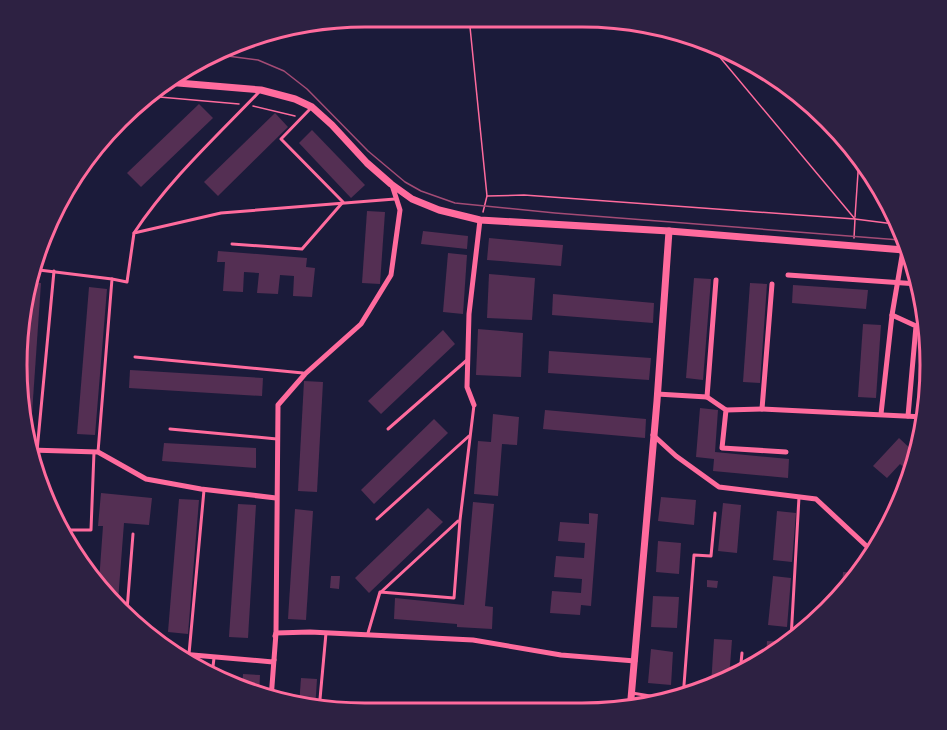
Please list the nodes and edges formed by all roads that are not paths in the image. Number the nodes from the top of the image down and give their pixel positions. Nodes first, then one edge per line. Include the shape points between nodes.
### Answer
1 (178, 83) edge
2 (261, 90) junction
3 (312, 107) junction
4 (391, 184) junction
5 (396, 199) junction
6 (343, 202) junction
7 (480, 220) junction
8 (669, 231) junction
9 (134, 233) junction
10 (232, 244) dead end
11 (899, 250) edge
12 (903, 258) edge
13 (41, 270) edge
14 (54, 271) junction
15 (788, 275) dead end
16 (112, 279) junction
17 (716, 280) dead end
18 (898, 282) junction
19 (909, 283) edge
20 (772, 284) dead end
21 (892, 315) junction
22 (135, 357) dead end
23 (467, 360) junction
24 (305, 374) junction
25 (657, 397) junction
26 (707, 397) junction
27 (474, 405) joint
28 (762, 409) junction
29 (726, 410) junction
30 (881, 414) junction
31 (908, 416) junction
32 (916, 416) edge
33 (170, 429) dead end
34 (388, 429) dead end
35 (470, 435) junction
36 (653, 435) junction
37 (35, 439) edge
38 (277, 439) junction
39 (38, 450) edge
40 (96, 452) junction
41 (786, 452) dead end
42 (204, 489) junction
43 (799, 496) junction
44 (276, 498) junction
45 (715, 513) dead end
46 (377, 519) dead end
47 (460, 520) junction
48 (70, 530) edge
49 (134, 534) dead end
50 (867, 547) edge
51 (380, 592) junction
52 (127, 605) edge
53 (791, 630) edge
54 (276, 633) junction
55 (326, 633) junction
56 (368, 635) junction
57 (742, 653) dead end
58 (189, 654) edge
59 (192, 656) edge
60 (193, 656) edge
61 (214, 658) junction
62 (635, 661) junction
63 (273, 662) junction
64 (741, 663) edge
65 (213, 666) edge
66 (684, 687) edge
67 (272, 689) edge
68 (632, 693) junction
69 (651, 696) edge
70 (631, 699) edge
71 (320, 700) edge

1 - 2 street
2 - 3 street
2 - 9 lane via 169,185
3 - 4 street
3 - 6 lane via 281,139
4 - 5 street
4 - 7 street via 412,199 439,210
5 - 6 lane
5 - 24 street via 400,210 391,275 361,324
6 - 9 lane via 221,213
6 - 10 lane via 302,249
7 - 8 street
7 - 23 street via 468,314
8 - 11 street
8 - 25 street
9 - 16 lane via 127,282
12 - 18 street
13 - 14 lane
14 - 16 lane
14 - 37 lane
15 - 18 street
16 - 40 lane
17 - 26 street
18 - 19 street
18 - 21 street
20 - 28 street
21 - 30 street
21 - 31 street via 916,326
22 - 24 lane
23 - 27 street via 467,387
23 - 34 lane
24 - 38 street via 278,405
25 - 26 street
25 - 36 street
26 - 29 street
27 - 35 lane
28 - 29 street
28 - 30 street
29 - 41 street via 722,448
30 - 31 street
31 - 32 street
33 - 38 lane
35 - 46 lane
35 - 47 lane
36 - 43 street via 719,487
36 - 62 street
38 - 44 street
39 - 40 street
40 - 42 street via 146,479
40 - 48 lane via 91,530
42 - 44 street
42 - 58 lane
43 - 50 street via 816,499
43 - 53 lane
44 - 54 street
45 - 66 lane via 711,556 694,555
47 - 51 lane
47 - 51 lane via 454,598
49 - 52 lane
51 - 56 lane
54 - 55 street
54 - 63 street
55 - 56 street
55 - 71 lane
56 - 62 street via 472,640 561,655
57 - 64 lane
59 - 63 street
60 - 61 lane
61 - 63 lane
61 - 65 lane
62 - 68 street
63 - 67 street
68 - 69 lane
68 - 70 street

